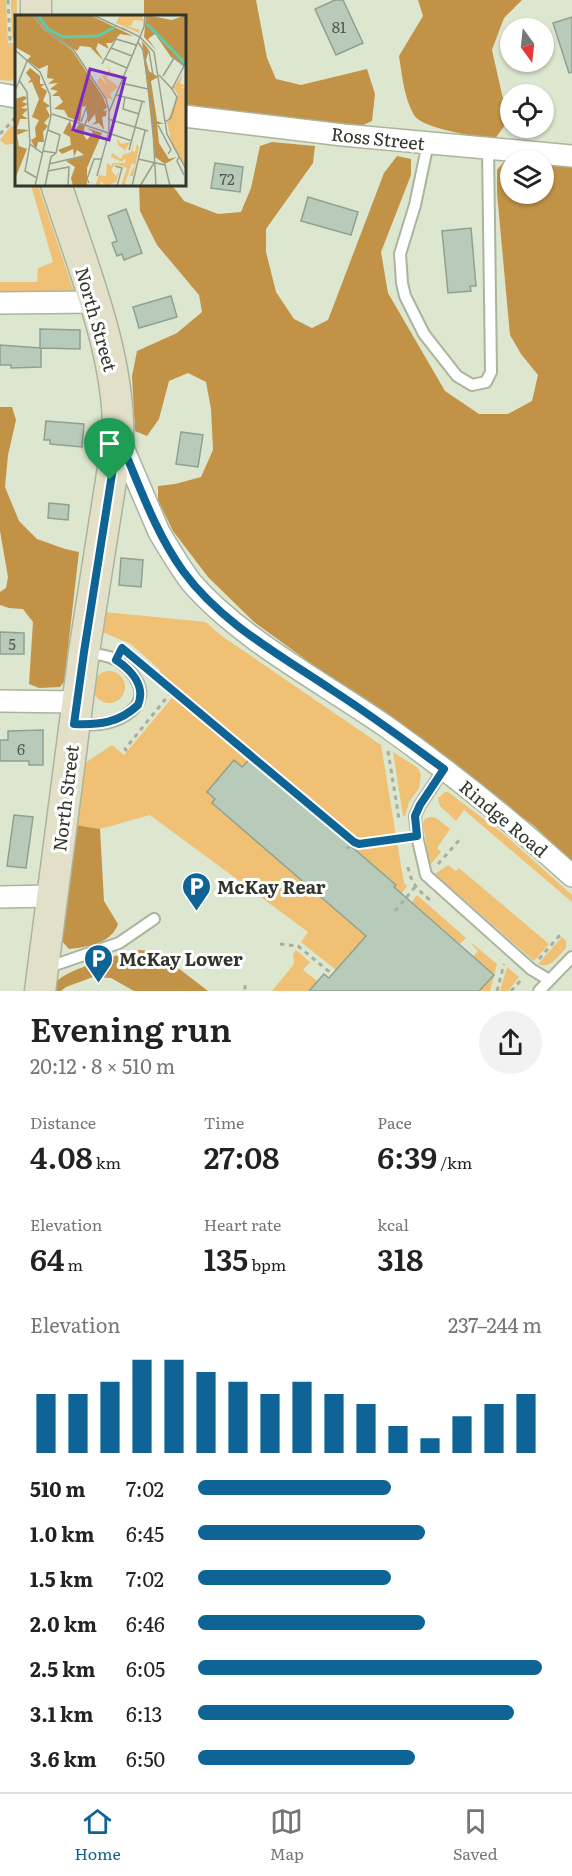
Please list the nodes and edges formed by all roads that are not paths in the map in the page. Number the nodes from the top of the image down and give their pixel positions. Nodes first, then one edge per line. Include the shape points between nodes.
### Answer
1 (0, 94) edge
2 (15, 97) edge
3 (186, 116) edge
4 (428, 142) junction
5 (488, 148) junction
6 (572, 156) edge
7 (57, 186) edge
8 (94, 302) junction
9 (0, 303) edge
10 (118, 436) junction
11 (84, 652) junction
12 (0, 701) edge
13 (76, 713) junction
14 (444, 769) junction
15 (572, 876) edge
16 (52, 896) junction
17 (0, 897) edge
18 (154, 919) dead end
19 (572, 957) edge
20 (41, 980) edge
21 (549, 980) junction
22 (539, 991) edge

1 - 2 street
3 - 4 street, Ross Street
4 - 5 street, Ross Street
4 - 5 lane via 400,254 402,284 424,334 457,376 472,385 486,382 491,372
5 - 6 street, Ross Street
7 - 8 street, North Street
8 - 9 street
8 - 10 street, North Street via 113,372
10 - 11 street, North Street
10 - 14 street, Rindge Road via 159,532 184,572 206,597 250,635
11 - 13 street, North Street
11 - 13 lane via 124,666 137,681 140,697 134,709 108,723
12 - 13 street
13 - 16 street, North Street
14 - 15 street, Rindge Road
14 - 21 lane via 415,816 429,879
16 - 17 street
16 - 20 street, North Street
18 - 20 lane via 119,943
19 - 21 lane
21 - 22 lane

